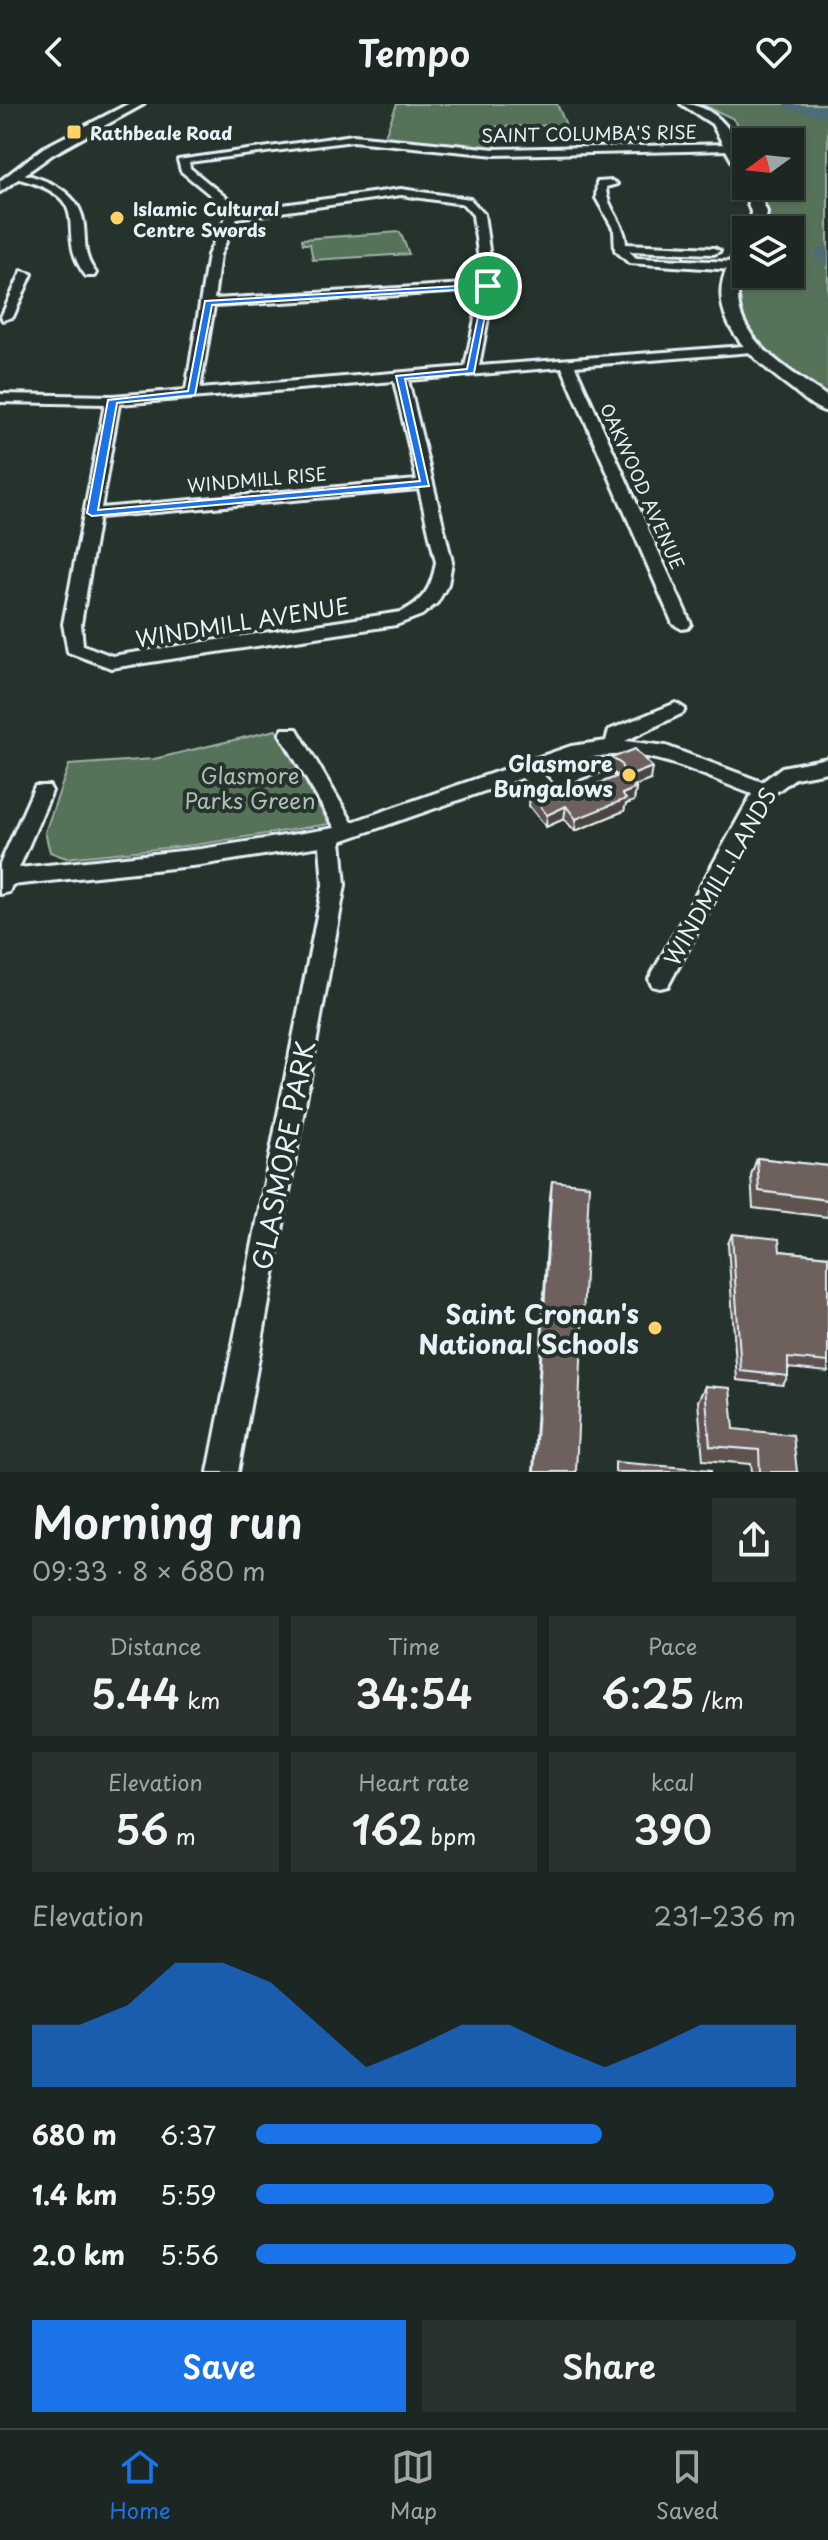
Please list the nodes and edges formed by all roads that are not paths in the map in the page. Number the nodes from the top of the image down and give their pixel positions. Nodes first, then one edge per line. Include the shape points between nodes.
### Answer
1 (138, 104) edge
2 (687, 104) edge
3 (732, 147) joint
4 (16, 167) junction
5 (612, 184) dead end
6 (0, 188) edge
7 (233, 215) junction
8 (622, 247) junction
9 (712, 256) dead end
10 (732, 266) edge
11 (90, 273) dead end
12 (26, 274) dead end
13 (732, 277) edge
14 (488, 286) junction
15 (0, 300) edge
16 (17, 300) junction
17 (208, 303) junction
18 (7, 317) dead end
19 (752, 348) junction
20 (567, 363) junction
21 (471, 371) junction
22 (400, 376) junction
23 (192, 393) junction
24 (0, 398) edge
25 (113, 400) junction
26 (828, 406) edge
27 (426, 484) junction
28 (92, 513) junction
29 (682, 624) dead end
30 (676, 709) dead end
31 (290, 734) dead end
32 (615, 746) junction
33 (828, 765) edge
34 (526, 769) junction
35 (607, 779) edge
36 (42, 791) dead end
37 (764, 791) junction
38 (339, 834) junction
39 (2, 883) edge
40 (660, 979) dead end
41 (223, 1472) edge

1 - 4 street
2 - 3 street via 713,117
3 - 7 street, SAINT COLUMBA'S RISE via 495,152 353,138 183,160 185,169 231,207
4 - 6 street
4 - 11 street via 68,200 79,227 77,252
5 - 8 street via 601,184 601,198 616,219
7 - 14 street via 401,192 466,201 478,214
7 - 17 street via 214,255
8 - 9 street via 700,249 714,251
8 - 10 street via 633,261
12 - 16 street
13 - 19 street via 728,298
14 - 17 street
14 - 21 street
15 - 16 street
16 - 18 street
17 - 23 street
19 - 20 street
19 - 26 street
20 - 21 street
20 - 29 street, OAKWOOD AVENUE
21 - 22 street
22 - 23 street
22 - 27 street, WINDMILL AVENUE
23 - 25 street
24 - 25 street
25 - 28 street, WINDMILL AVENUE
27 - 28 street, WINDMILL RISE
27 - 28 street, WINDMILL AVENUE via 444,562 442,584 419,612 396,620 123,661 111,662 74,648 72,624
30 - 32 street via 616,735
31 - 38 street, GLASMORE PARK
32 - 34 street via 578,751
32 - 37 street via 659,751
33 - 37 street, WINDMILL LANDS via 789,772
34 - 35 street via 554,799
34 - 38 street
36 - 39 street
37 - 40 street, WINDMILL LANDS
38 - 39 street
38 - 41 street, GLASMORE PARK via 334,885

